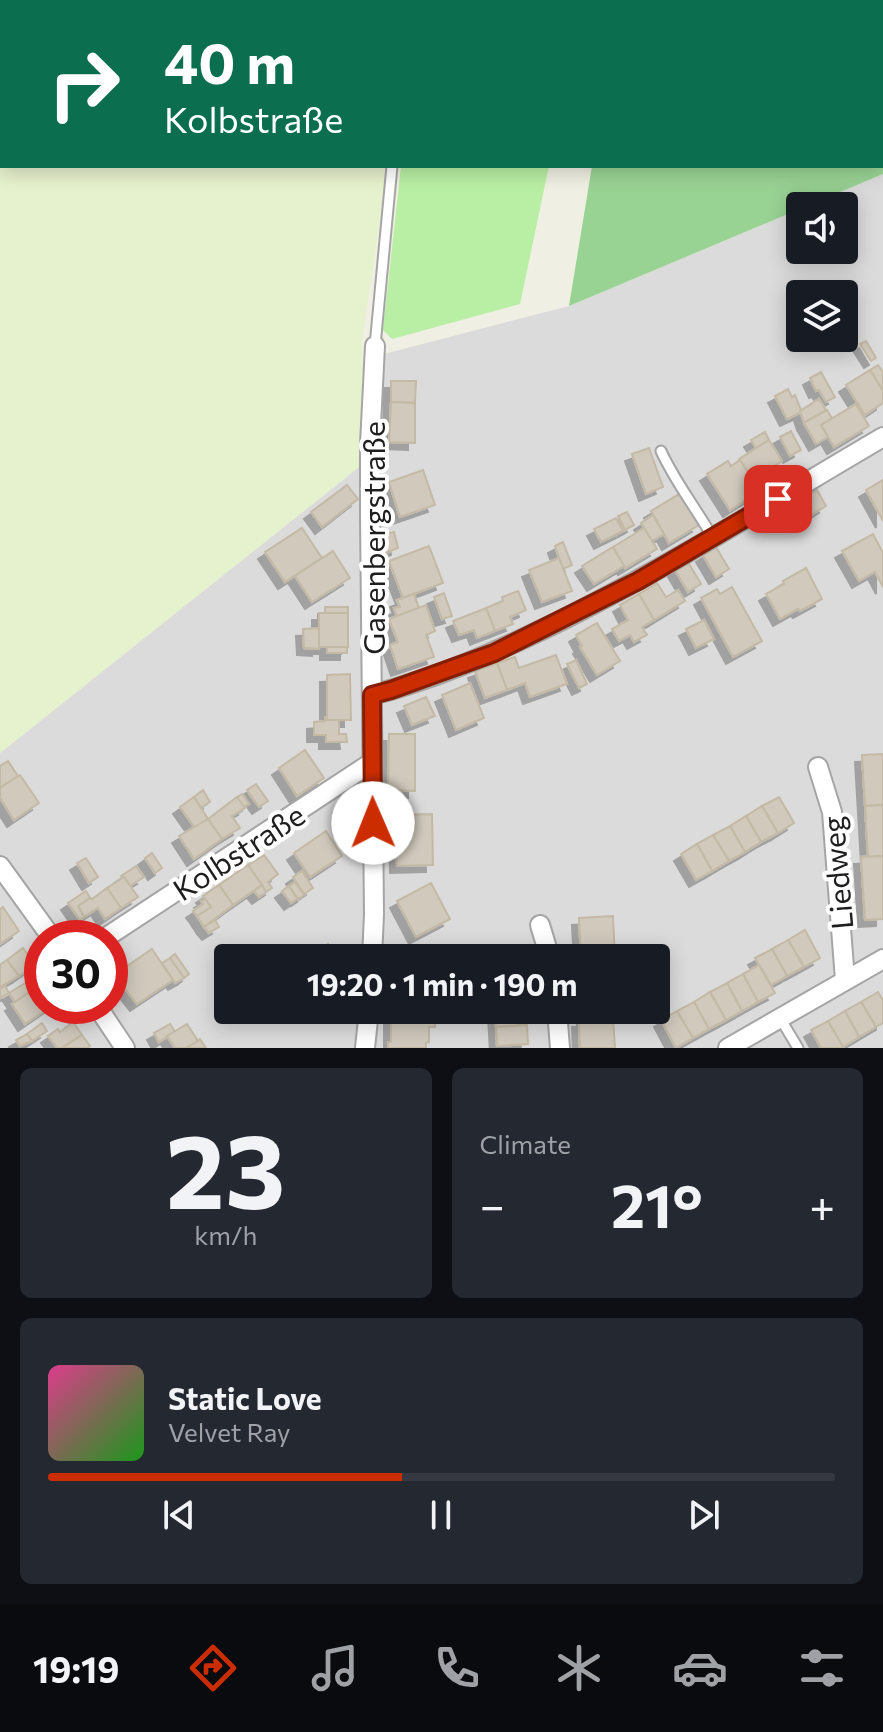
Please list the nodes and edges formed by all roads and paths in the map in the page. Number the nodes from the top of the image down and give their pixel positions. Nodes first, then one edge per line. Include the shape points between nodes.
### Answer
1 (392, 168) edge
2 (375, 346) joint
3 (883, 437) edge
4 (661, 451) dead end
5 (713, 538) junction
6 (372, 695) junction
7 (371, 763) junction
8 (818, 767) dead end
9 (0, 866) edge
10 (39, 920) edge
11 (128, 923) edge
12 (540, 925) dead end
13 (373, 944) edge
14 (546, 944) edge
15 (883, 959) edge
16 (845, 980) junction
17 (780, 1018) junction
18 (109, 1024) edge
19 (368, 1024) edge
20 (558, 1024) edge
21 (125, 1048) edge
22 (365, 1048) edge
23 (560, 1048) edge
24 (728, 1048) edge
25 (798, 1048) edge

1 - 2 lane, Gasenbergstraße
2 - 6 street, Gasenbergstraße via 370,444
3 - 5 street
4 - 5 lane
5 - 6 street via 494,653
6 - 7 street, Gasenbergstraße
7 - 11 street, Kolbstraße
7 - 13 street, Gasenbergstraße
8 - 16 street, Liedweg via 832,812
9 - 10 street
12 - 14 street
15 - 16 street
16 - 17 street
17 - 24 street
17 - 25 lane
18 - 21 street
19 - 22 street
20 - 23 street

